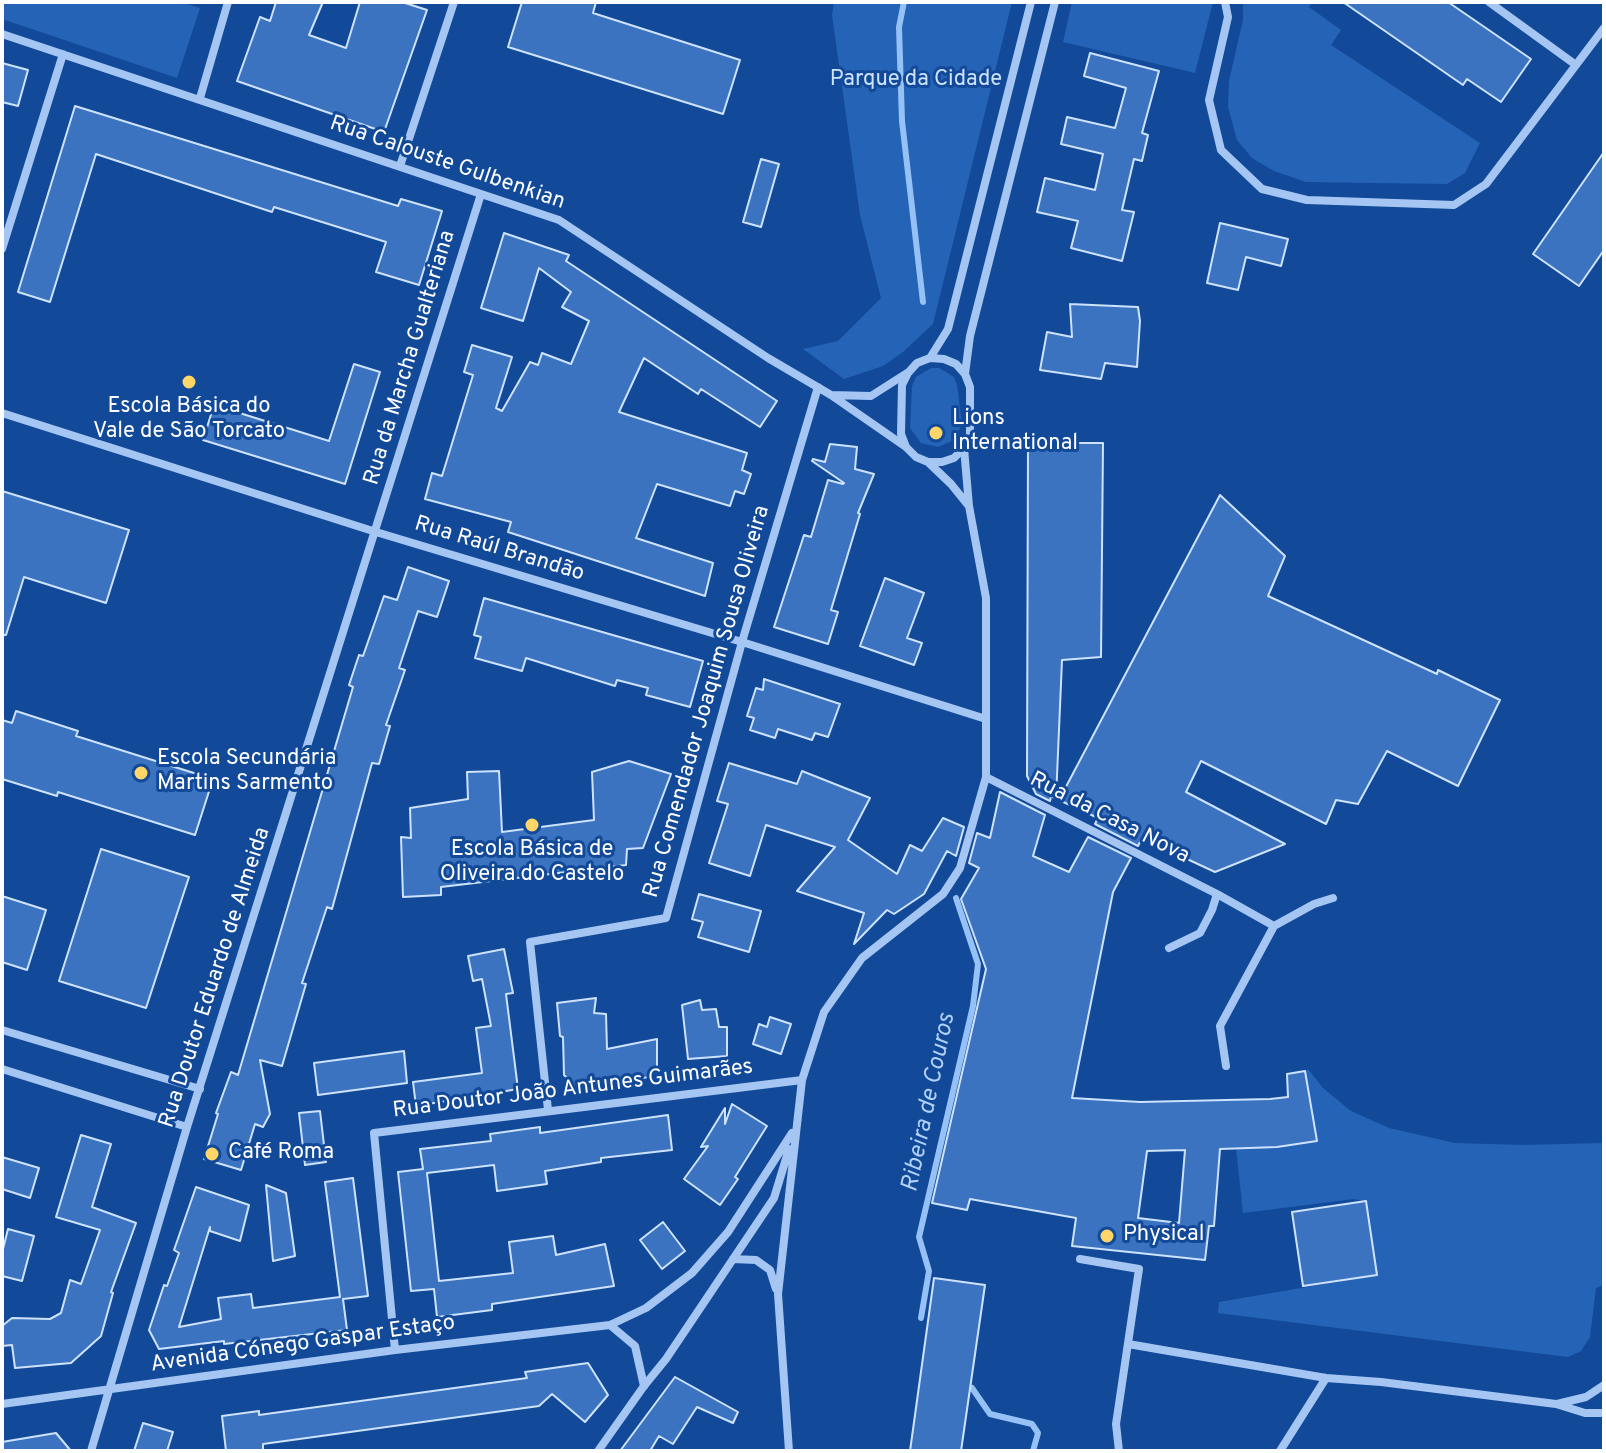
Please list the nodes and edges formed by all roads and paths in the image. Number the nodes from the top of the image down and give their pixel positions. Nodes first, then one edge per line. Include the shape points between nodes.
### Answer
1 (228, 2) edge
2 (454, 2) edge
3 (1031, 2) edge
4 (1055, 2) edge
5 (1225, 2) edge
6 (1489, 2) edge
7 (1604, 28) edge
8 (2, 34) edge
9 (63, 54) junction
10 (1576, 65) junction
11 (200, 98) junction
12 (400, 166) junction
13 (481, 194) junction
14 (2, 249) edge
15 (930, 358) junction
16 (908, 373) junction
17 (965, 374) junction
18 (818, 387) junction
19 (831, 395) junction
20 (2, 413) edge
21 (906, 447) junction
22 (964, 448) junction
23 (928, 462) junction
24 (969, 506) junction
25 (376, 532) junction
26 (742, 642) junction
27 (986, 719) junction
28 (986, 777) junction
29 (1217, 894) junction
30 (1333, 898) dead end
31 (1274, 926) junction
32 (1169, 948) dead end
33 (2, 1030) edge
34 (1226, 1066) dead end
35 (2, 1069) edge
36 (802, 1080) junction
37 (200, 1089) junction
38 (548, 1110) junction
39 (187, 1127) junction
40 (795, 1129) junction
41 (733, 1259) junction
42 (1080, 1259) dead end
43 (778, 1294) junction
44 (610, 1325) junction
45 (1128, 1344) junction
46 (395, 1350) junction
47 (1326, 1378) junction
48 (1604, 1385) edge
49 (644, 1386) junction
50 (109, 1390) junction
51 (2, 1404) edge
52 (1556, 1404) junction
53 (1604, 1413) edge
54 (91, 1451) edge
55 (598, 1451) edge
56 (789, 1451) edge
57 (1119, 1451) edge
58 (1280, 1451) edge

1 - 11 street
2 - 12 street
3 - 15 street via 948,329
4 - 17 street via 970,336
5 - 10 street via 1228,17 1209,100 1221,150 1262,189 1307,200 1454,205 1486,184
6 - 10 street
7 - 10 street
8 - 9 street, Rua Calouste Gulbenkian
9 - 11 street, Rua Calouste Gulbenkian
9 - 14 street
11 - 12 street, Rua Calouste Gulbenkian
12 - 13 street, Rua Calouste Gulbenkian
13 - 18 street, Rua Calouste Gulbenkian via 559,220
13 - 25 street, Rua da Marcha Gualteriana
15 - 16 street
15 - 17 street via 956,364
16 - 19 street via 871,396
16 - 21 street via 902,385 901,434
17 - 22 street via 970,436
18 - 19 street, Rua Calouste Gulbenkian
18 - 26 street, Rua Comendador Joaquim Sousa Oliveira
19 - 21 street, Rua Calouste Gulbenkian
20 - 25 street, Rua Raúl Brandão
21 - 23 street
22 - 23 street via 954,458
22 - 24 street
23 - 24 street
24 - 27 street via 986,598
25 - 26 street, Rua Raúl Brandão
25 - 37 street, Rua Doutor Eduardo de Almeida
26 - 27 street, Rua Raúl Brandão
26 - 38 street, Rua Comendador Joaquim Sousa Oliveira via 666,918 530,942
27 - 28 street
28 - 29 street, Rua da Casa Nova
28 - 36 street via 960,868 943,894 862,958 824,1012
29 - 31 street, Rua da Casa Nova
29 - 32 street via 1200,933
30 - 31 street
31 - 34 street via 1220,1026
33 - 37 street
35 - 39 street
36 - 38 street, Rua Doutor João Antunes Guimarães
36 - 40 street
37 - 39 street, Rua Doutor Eduardo de Almeida
38 - 46 street, Rua Doutor João Antunes Guimarães via 374,1133
39 - 50 street, Rua Doutor Eduardo de Almeida
40 - 41 street via 774,1198
40 - 43 street
40 - 44 street, Avenida Cónego Gaspar Estaço via 728,1232 692,1273 646,1308
41 - 43 street via 756,1260 770,1270
41 - 49 street
42 - 45 street via 1139,1269
43 - 56 street
44 - 46 street, Avenida Cónego Gaspar Estaço
44 - 49 street via 635,1346
45 - 47 street
45 - 57 street via 1116,1424
46 - 50 street, Avenida Cónego Gaspar Estaço
47 - 52 street
47 - 58 street
48 - 52 street via 1586,1397
49 - 55 street
50 - 51 street, Avenida Cónego Gaspar Estaço
50 - 54 street, Rua Doutor Eduardo de Almeida
52 - 53 street

